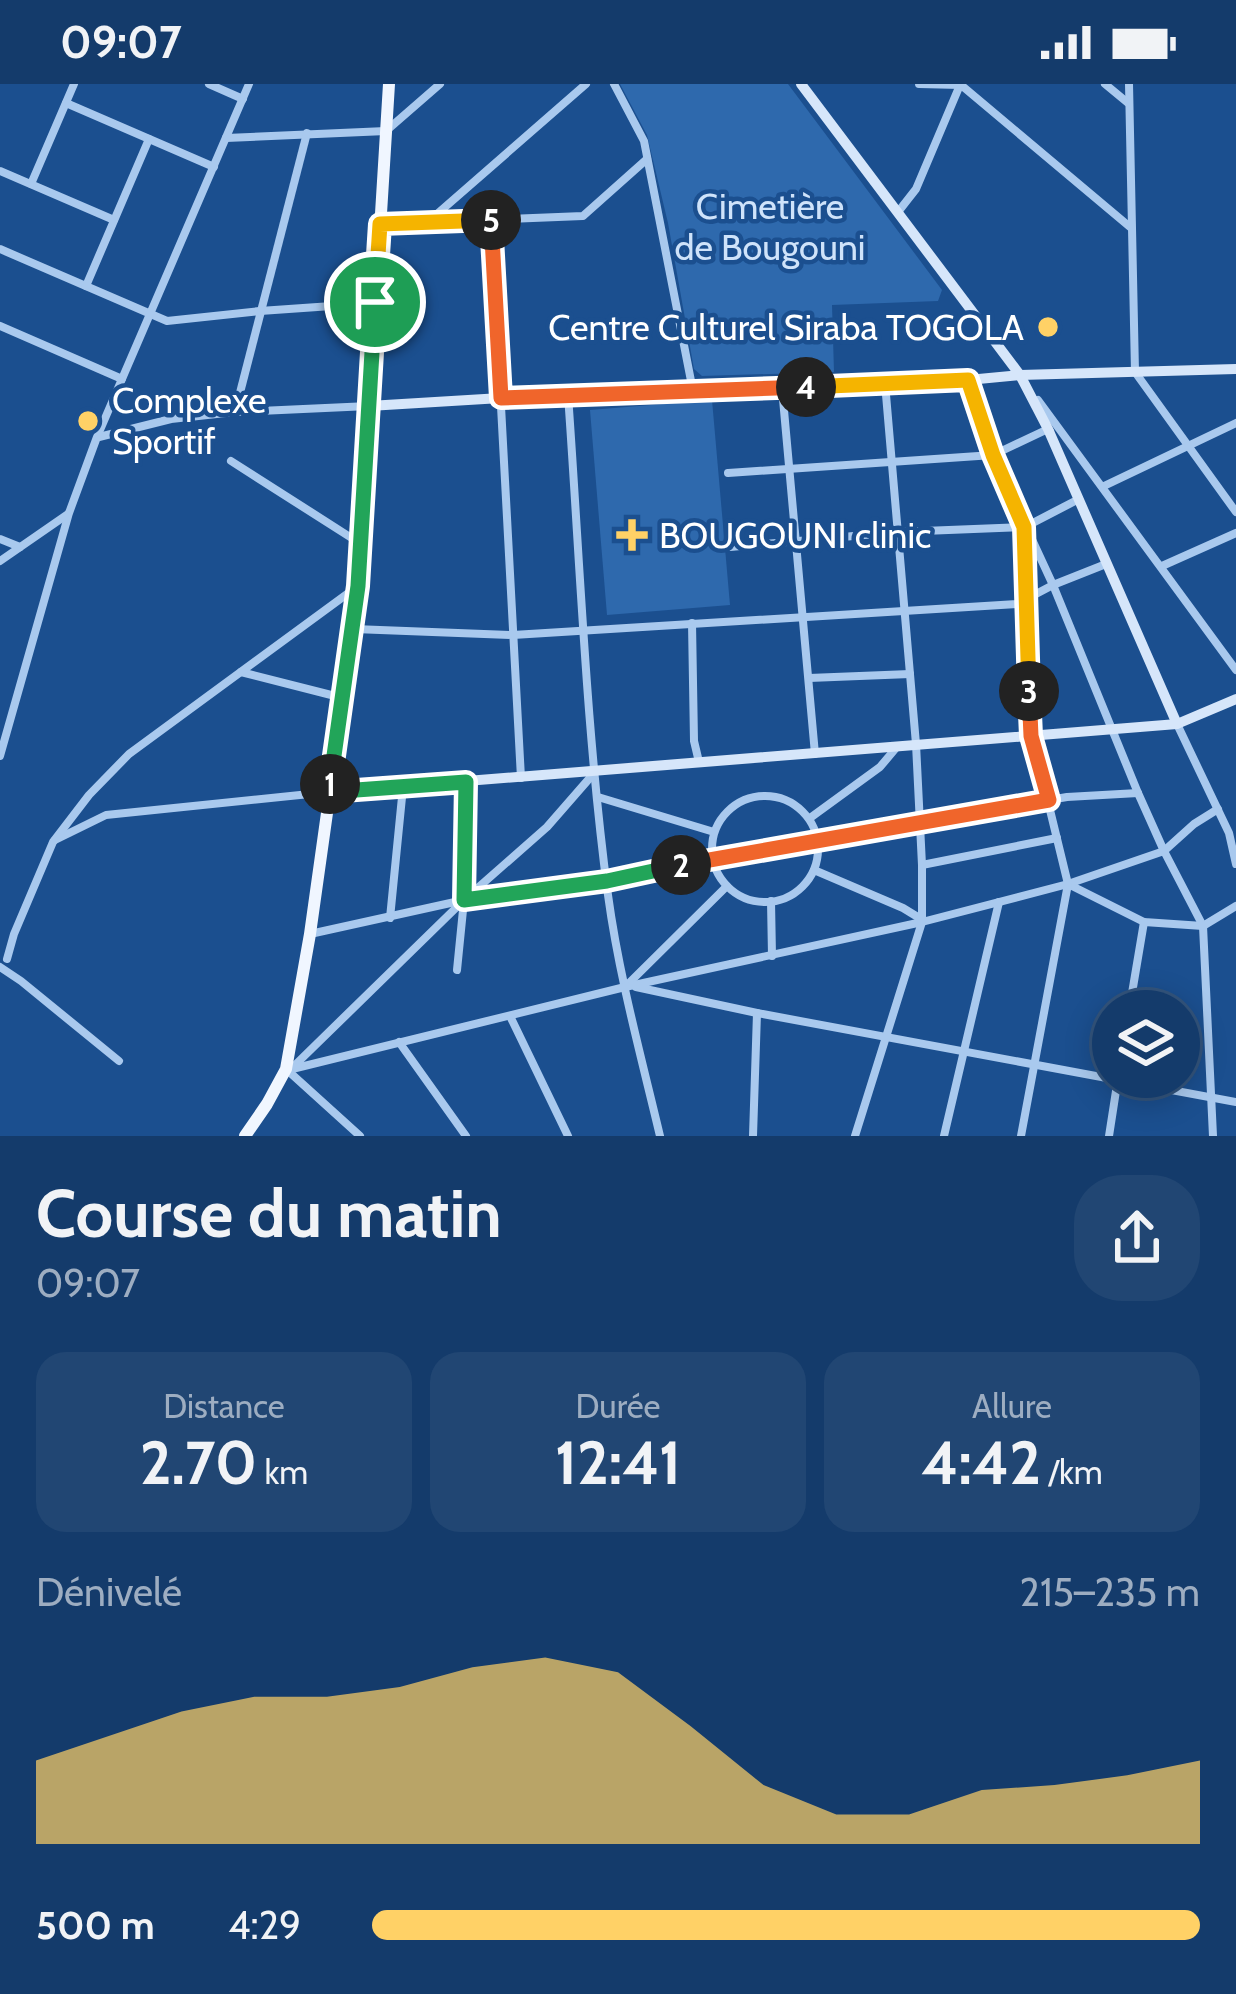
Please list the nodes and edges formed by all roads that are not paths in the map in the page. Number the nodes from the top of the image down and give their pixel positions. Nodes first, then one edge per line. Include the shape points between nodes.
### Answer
1 (74, 84) edge
2 (209, 84) edge
3 (249, 84) edge
4 (389, 84) edge
5 (440, 84) edge
6 (586, 84) edge
7 (614, 84) edge
8 (801, 84) edge
9 (920, 84) edge
10 (961, 84) edge
11 (1105, 84) edge
12 (1129, 84) edge
13 (243, 99) junction
14 (65, 104) junction
15 (1129, 104) junction
16 (386, 131) junction
17 (307, 133) junction
18 (226, 138) junction
19 (149, 140) junction
20 (647, 159) junction
21 (214, 167) junction
22 (0, 170) edge
23 (31, 184) junction
24 (898, 212) junction
25 (114, 220) junction
26 (491, 220) junction
27 (428, 222) junction
28 (380, 224) junction
29 (1132, 228) junction
30 (1, 251) edge
31 (86, 286) junction
32 (375, 302) junction
33 (260, 311) junction
34 (150, 314) junction
35 (0, 326) edge
36 (1236, 369) edge
37 (1135, 372) junction
38 (1020, 375) junction
39 (122, 379) junction
40 (968, 380) junction
41 (884, 382) junction
42 (782, 388) junction
43 (693, 391) junction
44 (568, 395) junction
45 (501, 398) junction
46 (369, 406) junction
47 (235, 412) junction
48 (1236, 423) edge
49 (1048, 429) junction
50 (97, 437) junction
51 (1189, 445) junction
52 (1076, 453) junction
53 (993, 455) junction
54 (231, 461) dead end
55 (892, 461) junction
56 (789, 467) junction
57 (728, 472) dead end
58 (1104, 486) junction
59 (1077, 500) junction
60 (1236, 512) edge
61 (69, 513) junction
62 (1024, 527) junction
63 (898, 532) junction
64 (1236, 533) edge
65 (0, 538) edge
66 (796, 542) junction
67 (361, 544) junction
68 (20, 548) junction
69 (730, 548) dead end
70 (0, 561) edge
71 (1106, 564) junction
72 (1162, 566) junction
73 (1053, 585) junction
74 (358, 586) junction
75 (1025, 601) junction
76 (905, 610) junction
77 (804, 616) junction
78 (692, 623) junction
79 (353, 628) junction
80 (585, 629) junction
81 (513, 635) junction
82 (1236, 670) edge
83 (241, 672) junction
84 (910, 674) junction
85 (809, 678) junction
86 (343, 698) junction
87 (1236, 699) edge
88 (1177, 724) junction
89 (1112, 729) junction
90 (1031, 736) junction
91 (916, 745) junction
92 (897, 747) junction
93 (815, 754) junction
94 (0, 756) edge
95 (699, 764) junction
96 (596, 771) junction
97 (521, 778) junction
98 (466, 782) junction
99 (403, 787) junction
100 (329, 792) junction
101 (1138, 793) junction
102 (598, 797) junction
103 (1049, 800) junction
104 (1218, 809) junction
105 (810, 818) junction
106 (921, 823) junction
107 (714, 832) junction
108 (1057, 838) junction
109 (53, 842) junction
110 (817, 842) junction
111 (1164, 851) junction
112 (714, 858) junction
113 (922, 865) junction
114 (1236, 865) edge
115 (814, 870) junction
116 (607, 881) junction
117 (1068, 884) junction
118 (727, 886) junction
119 (464, 900) junction
120 (771, 901) junction
121 (999, 902) junction
122 (1236, 906) edge
123 (390, 918) junction
124 (922, 921) junction
125 (1144, 922) junction
126 (1203, 926) junction
127 (310, 934) junction
128 (772, 956) junction
129 (3, 959) edge
130 (457, 970) dead end
131 (629, 987) junction
132 (1133, 990) edge
133 (757, 1013) junction
134 (509, 1016) junction
135 (886, 1037) junction
136 (399, 1042) junction
137 (964, 1052) junction
138 (118, 1061) dead end
139 (1035, 1065) junction
140 (288, 1070) junction
141 (1092, 1075) edge
142 (1200, 1096) edge
143 (1115, 1098) edge
144 (1212, 1099) junction
145 (1236, 1102) edge
146 (245, 1136) edge
147 (360, 1136) edge
148 (466, 1136) edge
149 (568, 1136) edge
150 (660, 1136) edge
151 (753, 1136) edge
152 (855, 1136) edge
153 (944, 1136) edge
154 (1022, 1136) edge
155 (1109, 1136) edge
156 (1213, 1136) edge

1 - 14 street
2 - 13 street
3 - 13 street
4 - 16 main road
5 - 16 street
6 - 27 street
7 - 20 street
8 - 24 street
9 - 10 street
10 - 24 street via 916,190
10 - 29 street
11 - 15 street
12 - 15 street
13 - 18 street
14 - 19 street
14 - 23 street
15 - 29 street
16 - 17 street
16 - 28 main road
17 - 18 street
17 - 33 street
18 - 21 street
19 - 21 street
19 - 25 street
20 - 26 street via 584,216
20 - 43 street
21 - 34 street
22 - 23 street
23 - 25 street
24 - 38 street
25 - 31 street
26 - 27 street
26 - 45 street
27 - 28 street
28 - 32 main road
29 - 37 street
30 - 31 street
31 - 34 street
32 - 33 street
32 - 46 main road
33 - 34 street via 167,321
33 - 47 street
34 - 39 street
35 - 39 street
36 - 37 street
37 - 38 street
37 - 51 street
38 - 40 street
38 - 49 street
38 - 52 street
39 - 50 street
40 - 41 street
40 - 53 street
41 - 42 street
41 - 55 street
42 - 43 street
42 - 56 street
43 - 44 street
44 - 45 street
44 - 80 street
45 - 46 street
45 - 81 street
46 - 47 street
46 - 67 main road
47 - 50 street
48 - 51 street
49 - 52 street
49 - 53 street
49 - 59 street
50 - 61 street
51 - 58 street
51 - 60 street
52 - 58 street
53 - 55 street
53 - 62 street
54 - 67 street
55 - 56 street
55 - 63 street
56 - 57 street
56 - 66 street
58 - 72 street
59 - 62 street
59 - 71 street
61 - 68 street
61 - 94 street
62 - 63 street
62 - 73 street
62 - 75 street
63 - 66 street
63 - 76 street
64 - 72 street
65 - 68 street
66 - 69 street
66 - 77 street
67 - 74 main road
68 - 70 street
71 - 73 street
71 - 88 street
72 - 82 street
73 - 75 street
73 - 89 street
74 - 79 main road
74 - 83 street
75 - 76 street
75 - 90 street
76 - 77 street
76 - 84 street
77 - 78 street
77 - 85 street
78 - 80 street
78 - 95 street
79 - 81 street
79 - 86 main road
80 - 81 street
80 - 96 street
81 - 97 street
83 - 86 street
83 - 109 street via 129,754
84 - 85 street
84 - 91 street
85 - 93 street
86 - 100 main road
87 - 88 street
88 - 89 street
88 - 104 street
89 - 90 street
89 - 101 street
90 - 91 street
90 - 103 street
91 - 92 street
91 - 106 street
92 - 93 street
92 - 105 street
93 - 95 street
95 - 96 street
96 - 97 street
96 - 102 street
96 - 119 street
97 - 98 street
98 - 99 street
98 - 119 street
99 - 100 street
99 - 123 street
100 - 109 street via 106,815
100 - 127 main road
101 - 103 street
101 - 111 street
102 - 107 street
102 - 116 street
103 - 106 street
103 - 108 street
104 - 111 street
104 - 114 street
105 - 107 street via 783,799 758,796 735,805
105 - 110 street
106 - 110 street
106 - 113 street
107 - 112 street
108 - 113 street
108 - 117 street
109 - 129 street
110 - 112 street
110 - 115 street
111 - 117 street
111 - 126 street
112 - 116 street
112 - 118 street
113 - 124 street
115 - 120 street via 801,888
115 - 124 street
116 - 119 street
116 - 131 street
117 - 121 street
117 - 125 street
117 - 139 street
118 - 120 street
118 - 131 street
119 - 123 street
119 - 130 street
119 - 140 street
120 - 128 street
121 - 124 street
121 - 137 street
122 - 126 street
123 - 127 street
124 - 128 street
124 - 135 street
125 - 126 street
125 - 132 street
126 - 144 street
127 - 140 main road
128 - 131 street
129 - 138 street
131 - 133 street
131 - 134 street
131 - 150 street
133 - 135 street
133 - 151 street
134 - 136 street
134 - 149 street
135 - 137 street
135 - 152 street
136 - 140 street
136 - 148 street
137 - 139 street
137 - 153 street
139 - 141 street
139 - 154 street
140 - 146 main road
140 - 147 street
142 - 144 street
143 - 155 street
144 - 145 street
144 - 156 street

